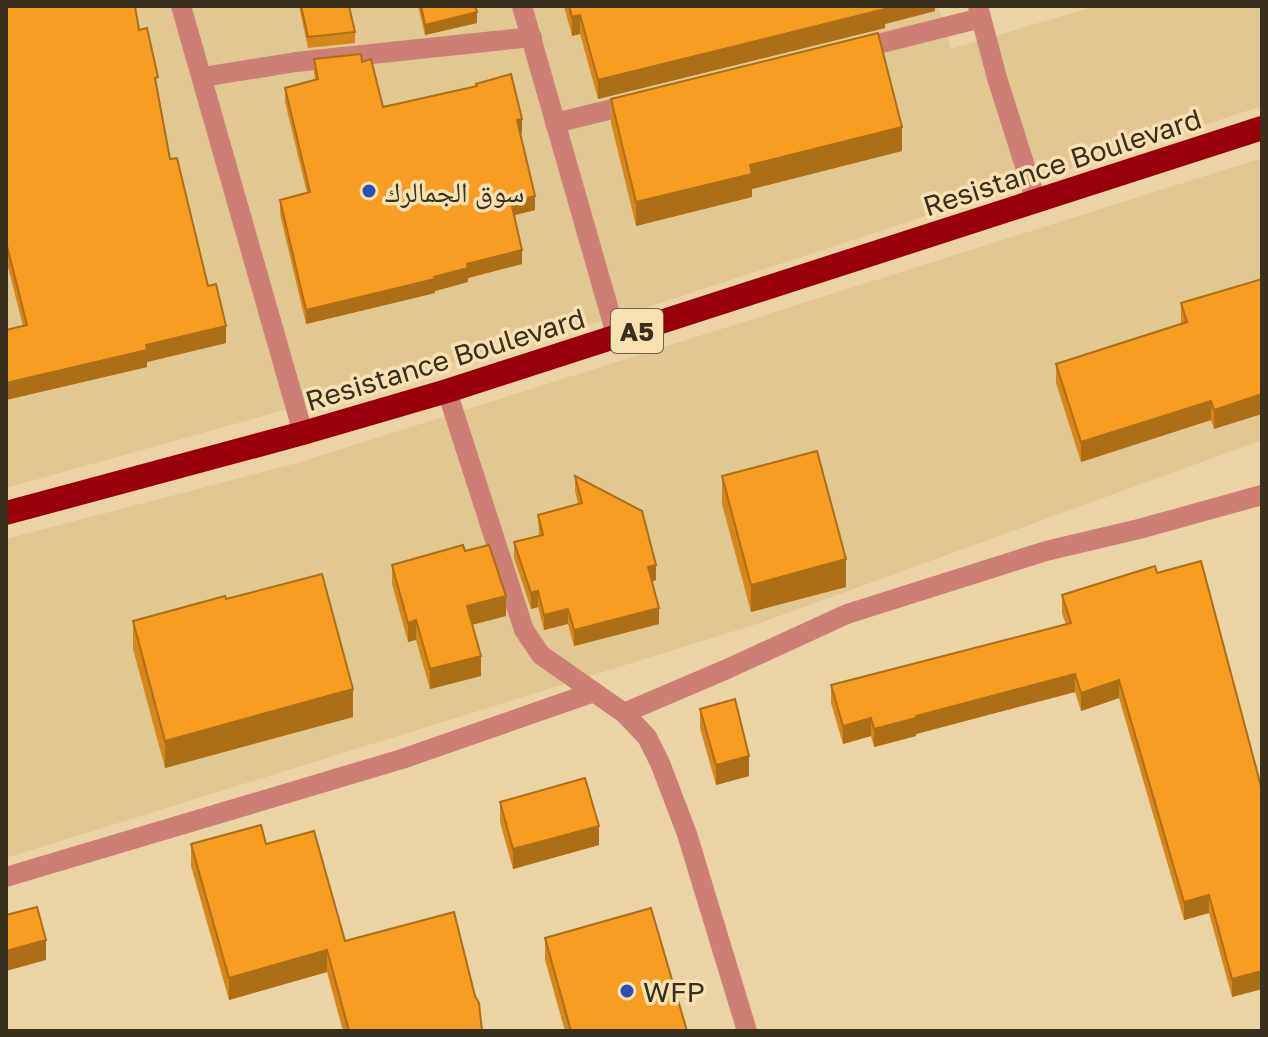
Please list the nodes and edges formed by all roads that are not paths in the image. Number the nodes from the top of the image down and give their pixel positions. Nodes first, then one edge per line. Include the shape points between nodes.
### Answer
1 (181, 6) edge
2 (522, 6) edge
3 (980, 12) edge
4 (532, 37) junction
5 (829, 56) edge
6 (203, 77) junction
7 (662, 97) edge
8 (555, 123) junction
9 (1262, 128) edge
10 (1036, 201) junction
11 (617, 338) junction
12 (447, 391) junction
13 (303, 433) junction
14 (1262, 495) edge
15 (6, 513) edge
16 (594, 692) junction
17 (624, 713) junction
18 (6, 877) edge
19 (747, 1031) edge

1 - 6 street
2 - 4 street
3 - 5 street
3 - 10 street
4 - 6 street
4 - 8 street
6 - 13 street
7 - 8 street
8 - 11 street
9 - 10 highway, Resistance Boulevard / A5
10 - 11 highway, Resistance Boulevard / A5
11 - 12 highway, Resistance Boulevard / A5
12 - 13 highway, Resistance Boulevard / A5
12 - 16 street via 524,630 541,655
13 - 15 highway, Resistance Boulevard / A5
14 - 17 street via 1046,551 847,614
16 - 17 street
16 - 18 street via 402,759
17 - 19 street via 647,737 660,763

